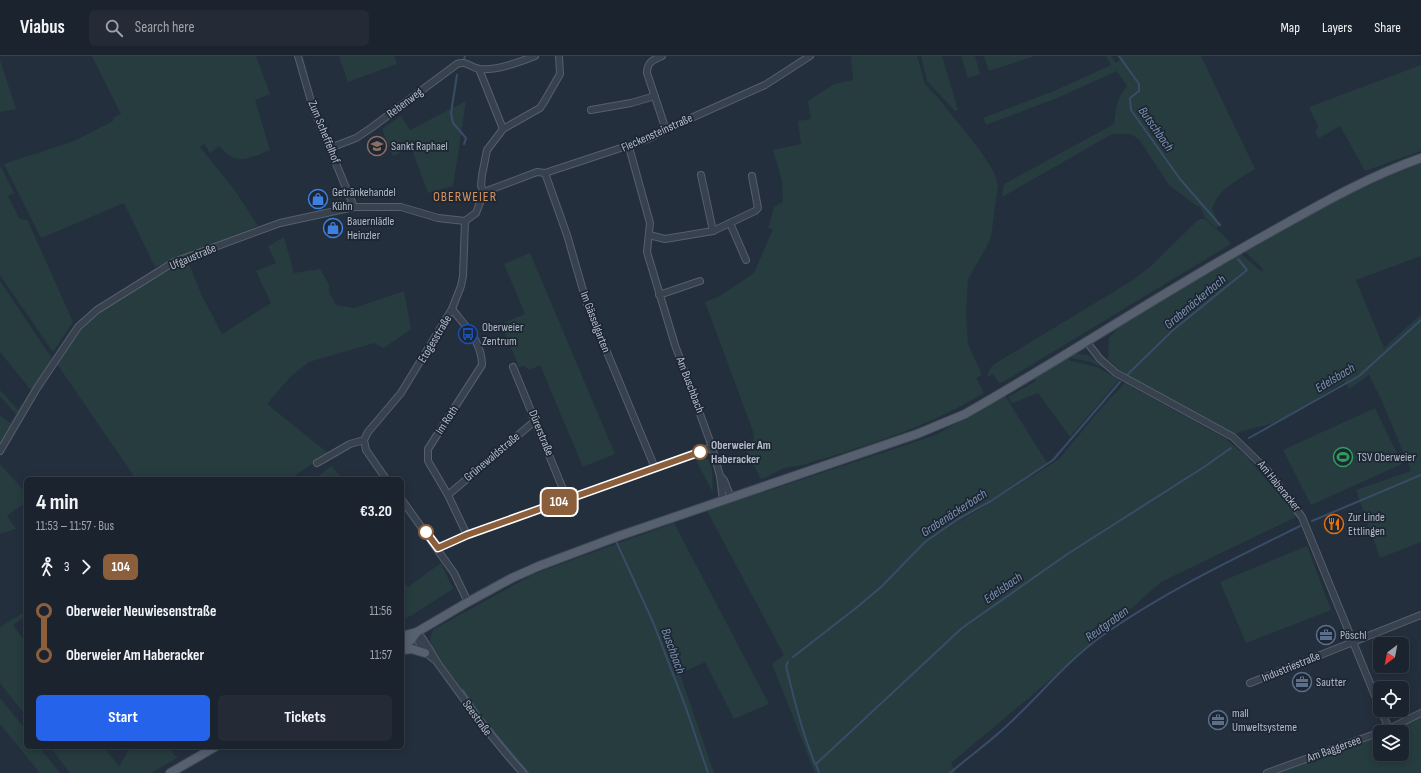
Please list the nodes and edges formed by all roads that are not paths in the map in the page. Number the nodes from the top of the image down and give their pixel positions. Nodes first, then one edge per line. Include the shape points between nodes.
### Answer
1 (298, 56) edge
2 (535, 56) edge
3 (559, 56) edge
4 (662, 56) edge
5 (810, 56) edge
6 (479, 70) junction
7 (655, 96) junction
8 (591, 110) dead end
9 (665, 127) junction
10 (503, 129) junction
11 (629, 147) junction
12 (330, 148) junction
13 (1421, 158) edge
14 (545, 173) junction
15 (701, 175) dead end
16 (752, 176) dead end
17 (484, 192) junction
18 (354, 207) junction
19 (465, 221) junction
20 (730, 223) junction
21 (713, 231) junction
22 (649, 236) junction
23 (746, 260) dead end
24 (700, 281) dead end
25 (659, 294) junction
26 (452, 310) junction
27 (1086, 341) junction
28 (513, 367) dead end
29 (536, 420) junction
30 (364, 440) junction
31 (712, 447) junction
32 (0, 451) edge
33 (318, 463) dead end
34 (654, 468) junction
35 (385, 477) edge
36 (448, 495) junction
37 (567, 499) junction
38 (727, 500) junction
39 (404, 503) edge
40 (467, 535) junction
41 (438, 548) junction
42 (468, 602) junction
43 (1421, 615) edge
44 (417, 632) junction
45 (404, 635) edge
46 (1353, 642) junction
47 (404, 644) edge
48 (404, 650) edge
49 (425, 653) junction
50 (435, 660) junction
51 (1250, 683) dead end
52 (1373, 692) edge
53 (1421, 713) edge
54 (1396, 725) edge
55 (1373, 734) edge
56 (212, 749) edge
57 (170, 773) edge
58 (523, 773) edge
59 (1267, 773) edge

1 - 12 street, Zum Scheffelhof via 313,108
2 - 6 street, Rebenweg via 504,66
3 - 10 street via 560,74 540,108
4 - 7 street via 650,61 647,66
5 - 9 street, Fleckensteinstraße via 765,85 678,124
6 - 10 street
6 - 12 street, Rebenweg via 466,63 457,64 356,138
7 - 8 street
7 - 9 street
9 - 11 street, Fleckensteinstraße via 662,132
10 - 17 street via 487,150 481,186
11 - 14 street, Fleckensteinstraße
11 - 22 street, Am Buschbach via 650,223
12 - 18 street, Zum Scheffelhof
13 - 27 main road via 1384,172 1332,197 1193,276
14 - 17 street, Fleckensteinstraße via 537,172
14 - 34 street, Im Gässelgarten via 567,235 587,304
15 - 21 street
16 - 20 street via 758,208
17 - 19 street via 476,212
18 - 19 street, Ufgaustraße via 401,207 438,218
18 - 32 street, Ufgaustraße via 280,223 184,258 97,310 71,337
19 - 26 street, Etogesstraße via 463,276
20 - 21 street
20 - 23 street
21 - 22 street via 665,239
22 - 25 street, Am Buschbach via 647,252
24 - 25 street
25 - 31 street, Am Buschbach
26 - 30 street, Etogesstraße via 401,393
26 - 36 street, Im Roth via 476,341 482,365 428,449 428,461
27 - 38 main road via 965,414 933,428
27 - 46 street, Am Haberacker via 1100,359 1116,373 1221,429 1248,449 1268,471 1302,517
28 - 29 street, Dürerstraße
29 - 36 street, Grünewaldstraße
29 - 37 street, Dürerstraße
30 - 33 street via 350,444
30 - 35 street via 366,450
31 - 34 street
31 - 38 street, Am Buschbach via 720,476 724,480
34 - 37 street
36 - 40 street, Im Roth
37 - 40 street
38 - 42 main road via 539,566
39 - 41 street
40 - 41 street
41 - 42 street
42 - 44 main road
43 - 46 street, Industriestraße
44 - 45 main road
44 - 47 main road
44 - 49 street via 418,643
44 - 50 street, Seestraße via 426,641
46 - 51 street, Industriestraße
46 - 52 street, Am Haberacker
48 - 49 main road
49 - 50 street, Seestraße
50 - 58 street, Seestraße via 491,736
53 - 54 street, Am Baggersee
55 - 59 street, Am Baggersee
56 - 57 main road

